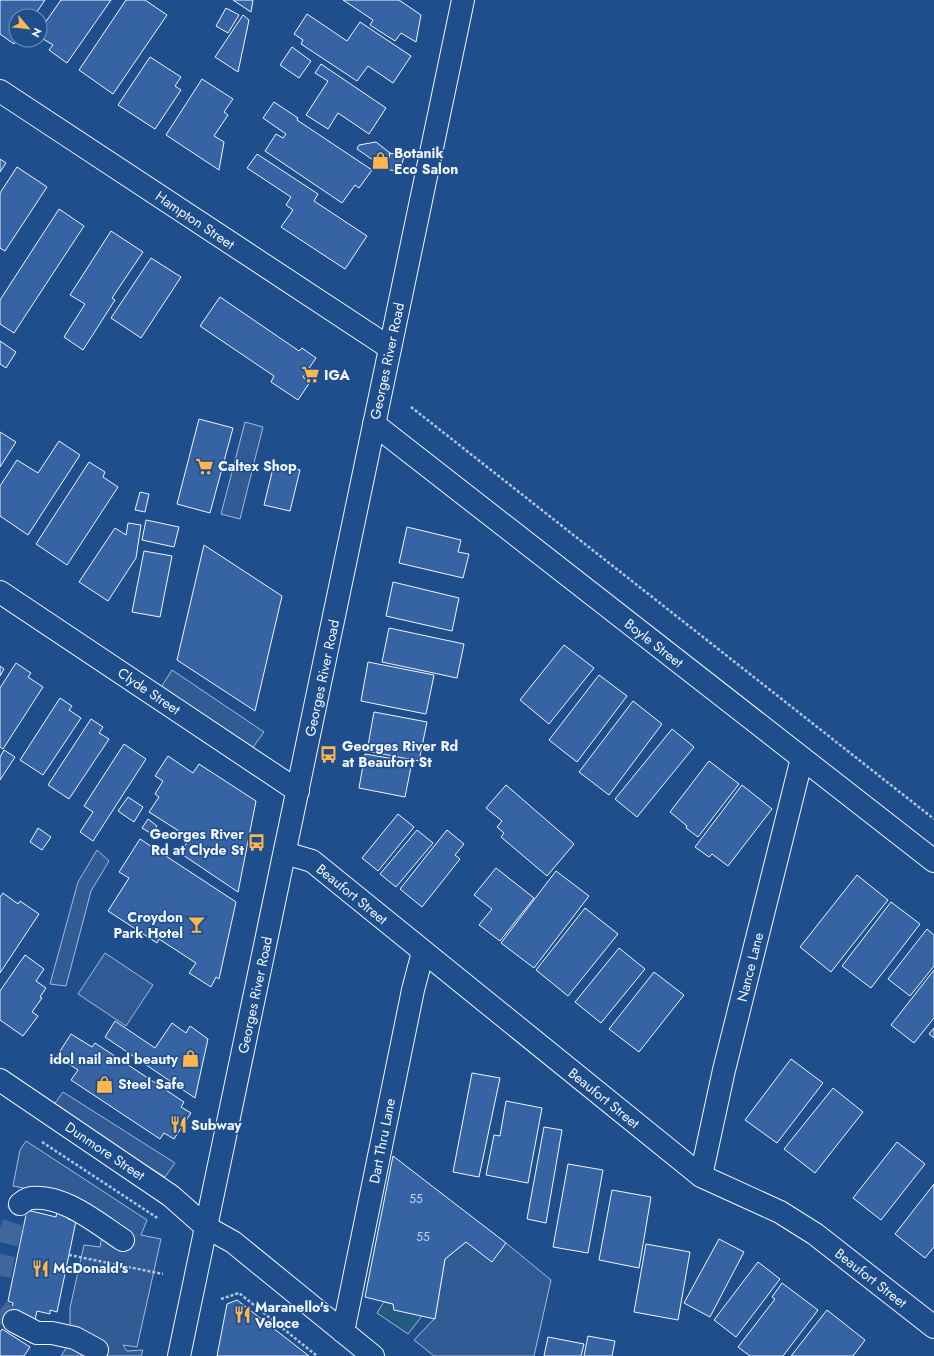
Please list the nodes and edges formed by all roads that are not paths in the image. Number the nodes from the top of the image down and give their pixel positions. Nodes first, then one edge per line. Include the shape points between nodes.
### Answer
1 (463, 0) edge
2 (0, 91) edge
3 (390, 348) junction
4 (374, 424) junction
5 (0, 592) edge
6 (802, 758) junction
7 (298, 791) junction
8 (285, 853) junction
9 (934, 861) edge
10 (423, 952) junction
11 (0, 1080) edge
12 (701, 1176) junction
13 (20, 1204) dead end
14 (206, 1228) junction
15 (123, 1240) dead end
16 (14, 1321) tunnel mouth
17 (934, 1327) edge
18 (343, 1332) junction
19 (97, 1350) dead end
20 (179, 1356) edge
21 (373, 1356) edge

1 - 3 street, Georges River Road
2 - 3 street, Hampton Street
3 - 4 street, Georges River Road
4 - 6 street, Boyle Street
4 - 7 street, Georges River Road
5 - 7 street, Clyde Street
6 - 9 street, Boyle Street
6 - 12 street, Nance Lane via 724,1070
7 - 8 street, Georges River Road
8 - 10 street, Beaufort Street via 312,861
8 - 14 street, Georges River Road
10 - 12 street, Beaufort Street
10 - 18 street, Dart Thru Lane
11 - 14 street, Dunmore Street via 171,1196
12 - 17 street, Beaufort Street via 780,1212 815,1234
13 - 15 street via 29,1198 50,1199 72,1207
14 - 18 street, Dunmore Street via 233,1242
14 - 20 street, Georges River Road
16 - 19 street via 37,1333 76,1338
18 - 21 street, Dunmore Street

